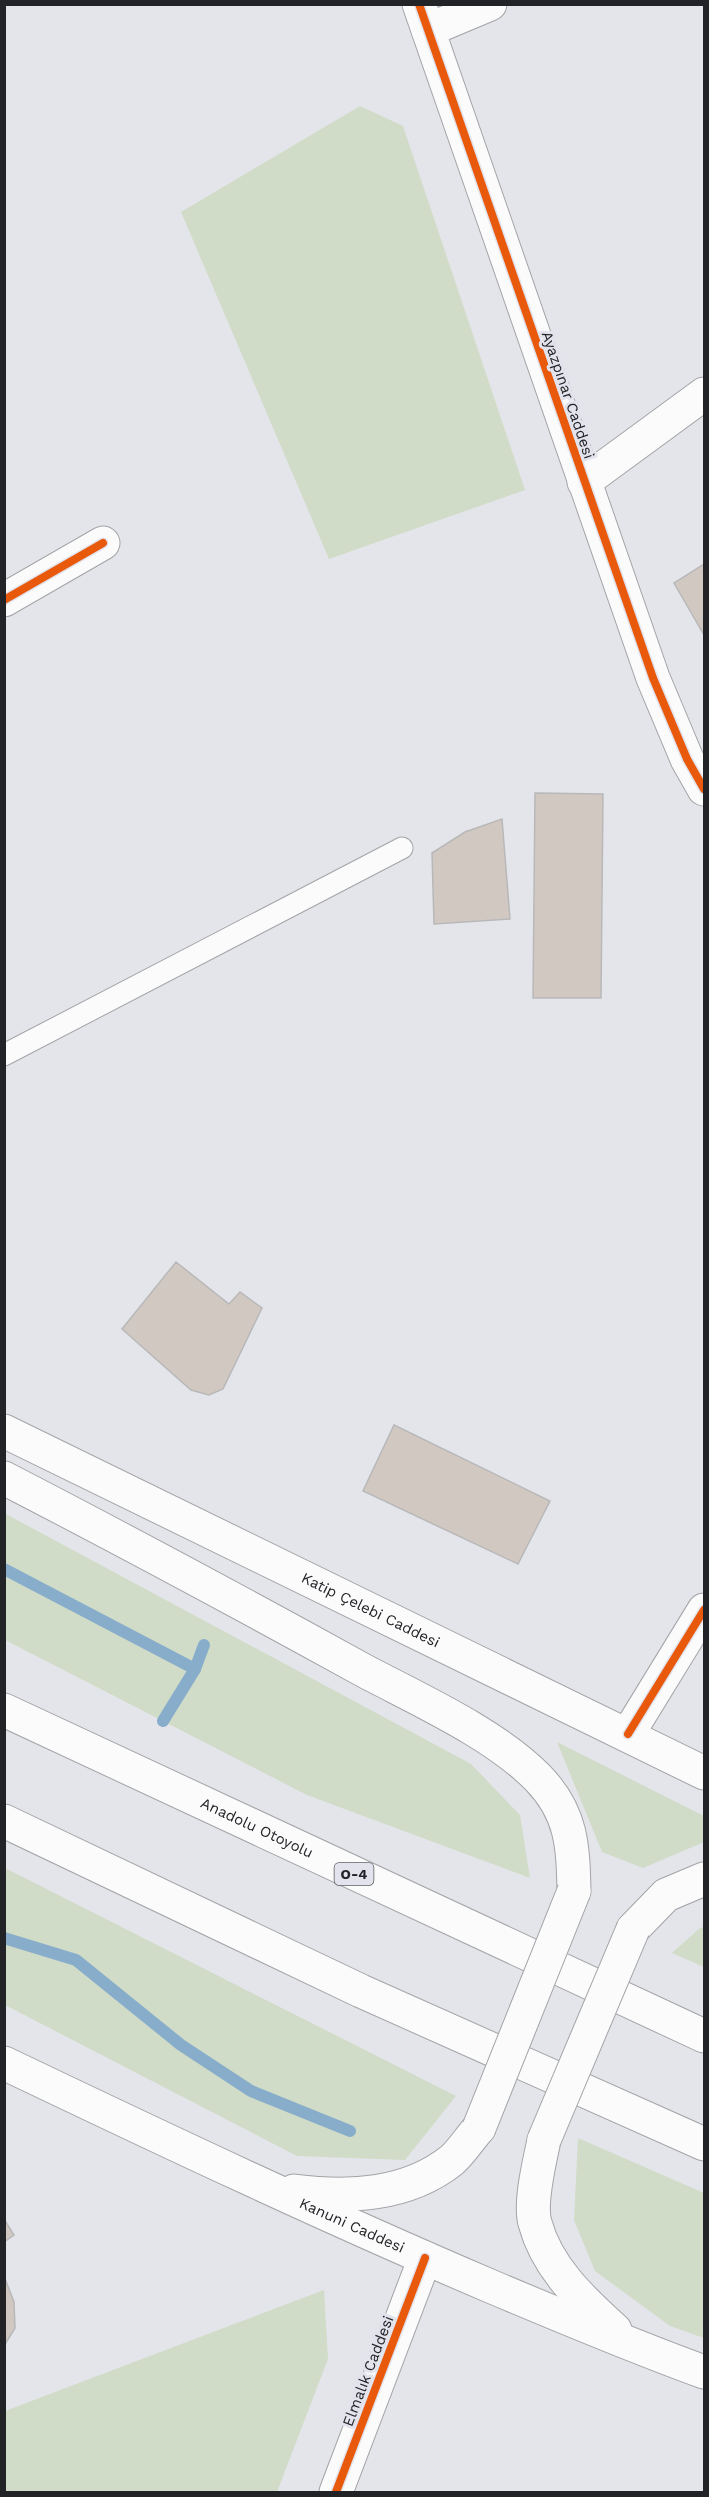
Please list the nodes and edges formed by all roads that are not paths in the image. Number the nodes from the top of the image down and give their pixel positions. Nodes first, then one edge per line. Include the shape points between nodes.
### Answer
1 (490, 4) edge
2 (423, 17) edge
3 (705, 394) edge
4 (584, 482) junction
5 (103, 543) dead end
6 (4, 600) edge
7 (705, 789) edge
8 (402, 848) dead end
9 (4, 1055) edge
10 (4, 1432) edge
11 (4, 1478) edge
12 (705, 1611) edge
13 (4, 1710) edge
14 (628, 1734) junction
15 (705, 1773) edge
16 (4, 1821) edge
17 (705, 1879) edge
18 (705, 2036) edge
19 (4, 2063) edge
20 (705, 2144) edge
21 (265, 2187) junction
22 (425, 2258) junction
23 (632, 2346) junction
24 (705, 2372) edge
25 (336, 2493) edge

1 - 2 main road
2 - 4 main road, Ayazpınar Caddesi
3 - 4 main road
4 - 7 main road, Ayazpınar Caddesi via 656,687 687,759
5 - 6 main road
8 - 9 lane
10 - 14 main road, Katip Çelebi Caddesi
11 - 21 main road, bridge via 457,1721 505,1750 539,1779 562,1809 573,1842 574,1891 478,2128 453,2159 416,2182 369,2194 320,2195
12 - 14 main road
13 - 18 main road, Anadolu Otoyolu / O-4
14 - 15 main road, Katip Çelebi Caddesi
16 - 20 main road via 361,1991
17 - 23 main road, bridge via 666,1895 633,1929 544,2140 536,2178 534,2221 551,2260 576,2294
19 - 21 main road, Kanuni Caddesi
21 - 22 main road, Kanuni Caddesi
22 - 23 main road, Kanuni Caddesi
22 - 25 main road, Elmalık Caddesi
23 - 24 main road, Kanuni Caddesi

